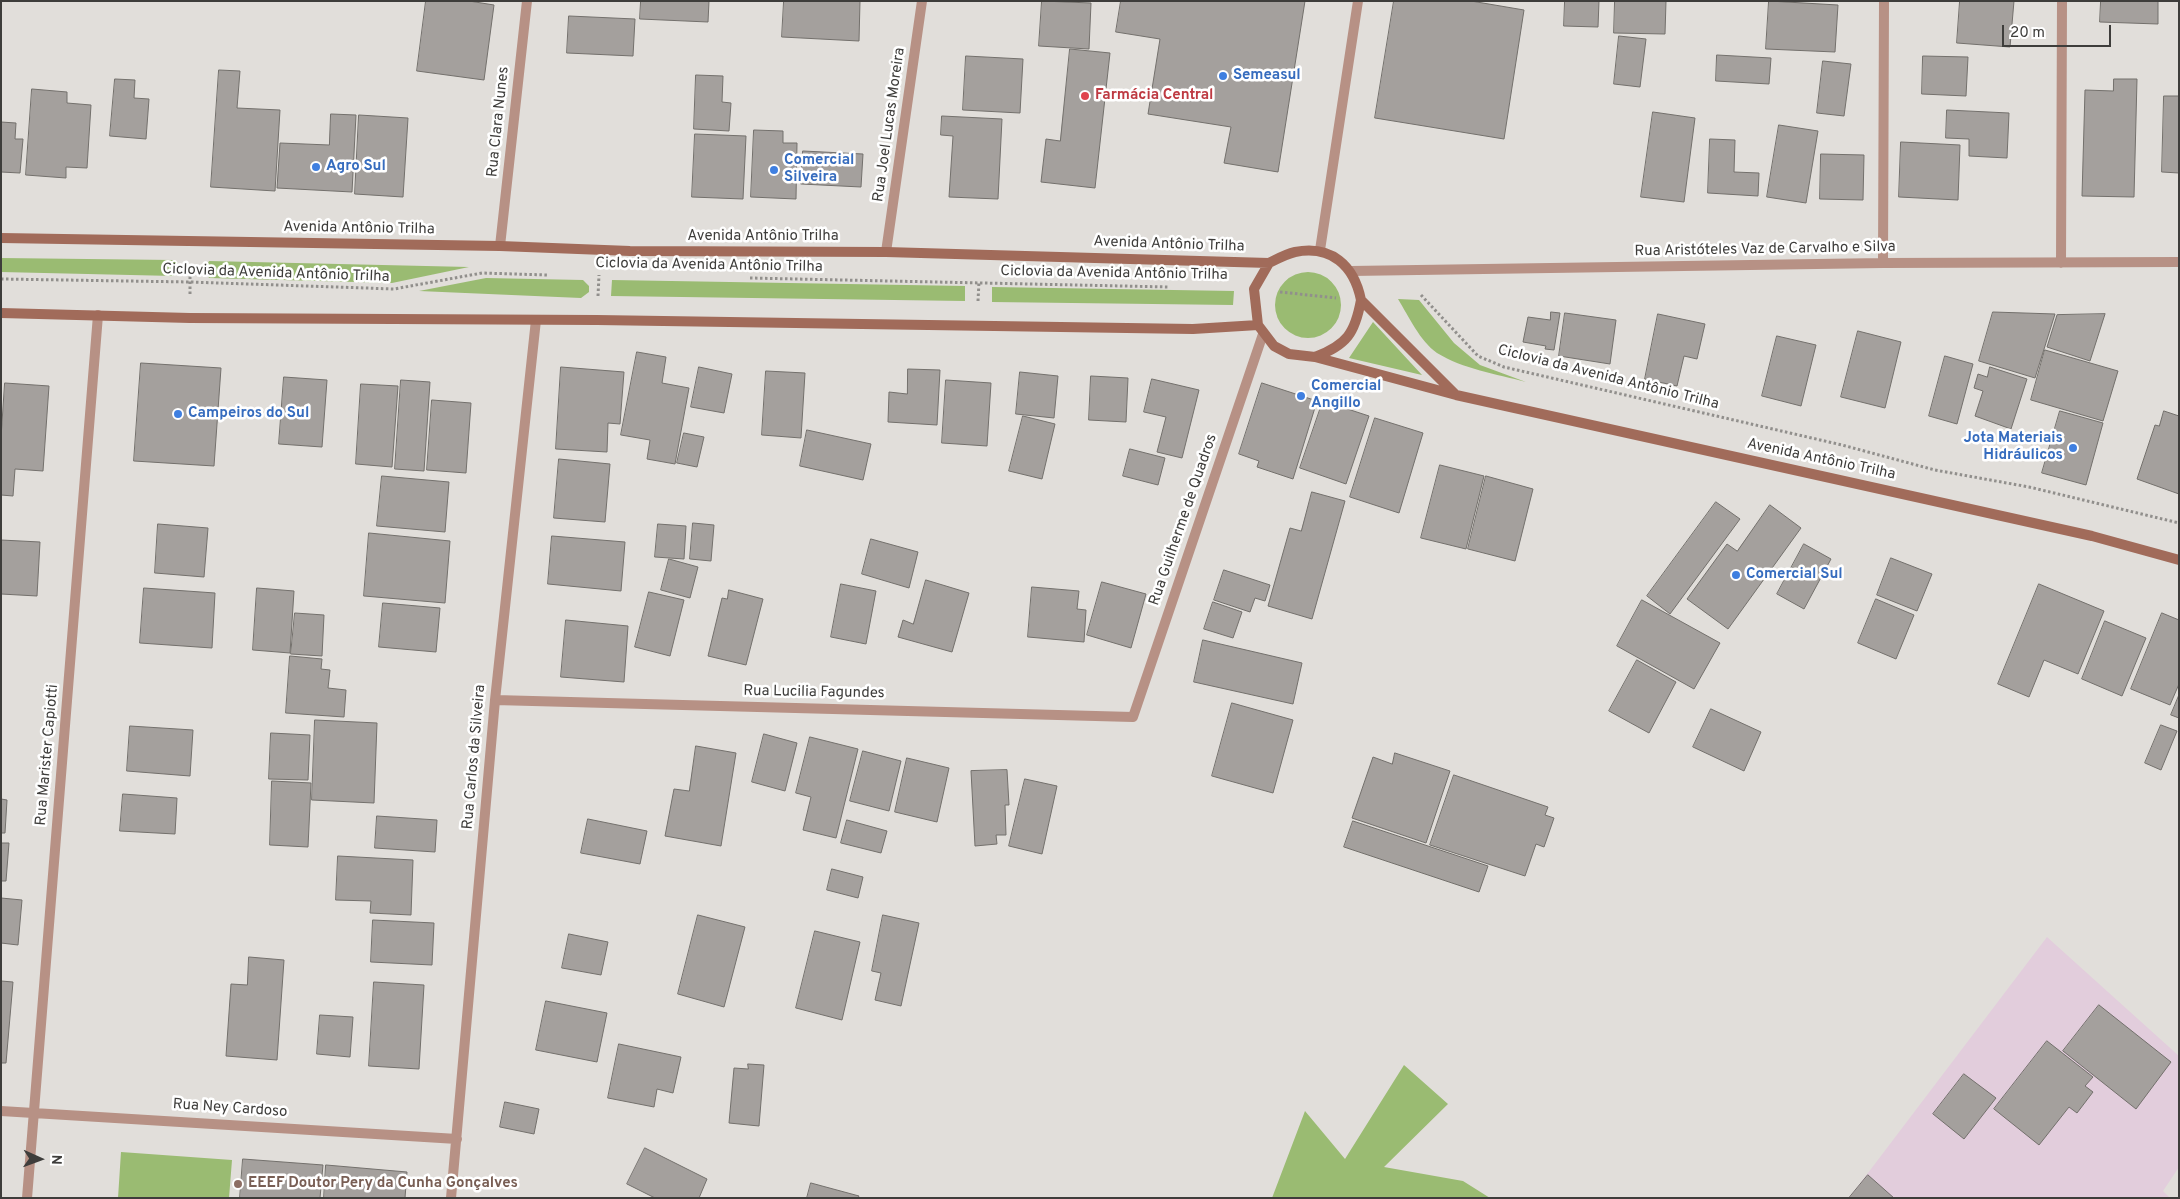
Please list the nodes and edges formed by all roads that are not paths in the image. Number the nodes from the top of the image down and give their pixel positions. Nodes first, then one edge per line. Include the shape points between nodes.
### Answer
1 (527, 1) edge
2 (922, 1) edge
3 (1358, 1) edge
4 (1884, 1) edge
5 (2062, 1) edge
6 (1, 238) edge
7 (500, 246) junction
8 (1320, 250) junction
9 (886, 252) junction
10 (2179, 262) edge
11 (1269, 263) junction
12 (1883, 263) junction
13 (2060, 263) junction
14 (1351, 272) junction
15 (1361, 300) junction
16 (1, 313) edge
17 (98, 316) junction
18 (536, 320) junction
19 (1260, 330) junction
20 (1315, 358) junction
21 (1456, 395) junction
22 (2179, 560) edge
23 (494, 700) junction
24 (1133, 717) joint
25 (1, 1111) edge
26 (34, 1112) junction
27 (457, 1139) junction
28 (27, 1198) edge
29 (452, 1198) edge

1 - 7 street, Rua Clara Nunes
2 - 9 street, Rua Joel Lucas Moreira
3 - 8 street
4 - 12 street
5 - 13 street
6 - 7 main road, Avenida Antônio Trilha
7 - 9 main road, Avenida Antônio Trilha
8 - 11 main road, Avenida Antônio Trilha via 1293,252
8 - 14 main road via 1337,258
9 - 11 main road, Avenida Antônio Trilha
10 - 13 street, Rua Aristóteles Vaz de Carvalho e Silva
11 - 19 main road via 1254,289
12 - 13 street, Rua Aristóteles Vaz de Carvalho e Silva
12 - 14 street, Rua Aristóteles Vaz de Carvalho e Silva
14 - 15 main road
15 - 20 main road via 1358,320 1348,337 1334,350
15 - 21 main road
16 - 17 main road
17 - 18 main road
17 - 26 street, Rua Marister Capiotti
18 - 19 main road
18 - 23 street, Rua Carlos da Silveira
19 - 20 main road, Avenida Antônio Trilha via 1274,346 1289,354
19 - 24 street, Rua Guilherme de Quadros
20 - 21 main road, Avenida Antônio Trilha
21 - 22 main road, Avenida Antônio Trilha via 2092,536
23 - 24 street, Rua Lucilia Fagundes
23 - 27 street, Rua Carlos da Silveira
25 - 26 street, Rua Ney Cardoso
26 - 27 street, Rua Ney Cardoso
26 - 28 street, Rua Marister Capiotti
27 - 29 street, Rua Carlos da Silveira

